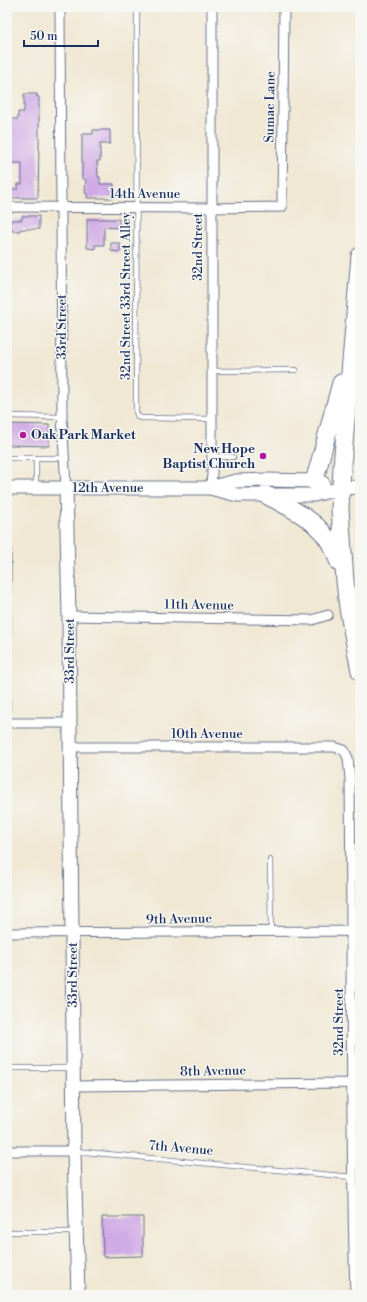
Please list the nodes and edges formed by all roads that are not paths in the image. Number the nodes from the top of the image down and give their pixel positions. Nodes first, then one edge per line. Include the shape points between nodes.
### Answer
1 (60, 7) edge
2 (137, 7) edge
3 (212, 7) edge
4 (284, 7) edge
5 (7, 207) edge
6 (62, 207) junction
7 (137, 207) junction
8 (282, 207) joint
9 (211, 208) junction
10 (360, 256) edge
11 (352, 340) junction
12 (296, 370) dead end
13 (212, 371) junction
14 (7, 416) edge
15 (62, 417) junction
16 (212, 419) junction
17 (212, 456) junction
18 (233, 457) dead end
19 (7, 458) edge
20 (36, 458) junction
21 (64, 458) junction
22 (314, 481) junction
23 (8, 488) edge
24 (36, 488) junction
25 (66, 488) junction
26 (210, 488) junction
27 (351, 488) edge
28 (266, 495) junction
29 (345, 581) junction
30 (328, 615) dead end
31 (70, 616) junction
32 (360, 671) edge
33 (8, 723) edge
34 (70, 723) junction
35 (70, 747) junction
36 (344, 750) joint
37 (270, 860) dead end
38 (351, 930) junction
39 (271, 931) junction
40 (7, 933) edge
41 (72, 933) junction
42 (7, 1068) edge
43 (73, 1068) junction
44 (352, 1083) junction
45 (73, 1086) junction
46 (7, 1151) edge
47 (74, 1151) junction
48 (352, 1177) junction
49 (7, 1232) edge
50 (76, 1232) junction
51 (78, 1295) edge
52 (355, 1295) edge

1 - 6 street, 33rd Street via 59,116
2 - 7 lane, 32nd Street 33rd Street Alley
3 - 9 street, 32nd Street
4 - 8 street, Sumac Lane
5 - 6 street, 14th Avenue
6 - 7 street, 14th Avenue
6 - 15 street, 33rd Street
7 - 9 street, 14th Avenue
7 - 16 lane, 32nd Street 33rd Street Alley via 136,412 138,417 142,418
8 - 9 street, 14th Avenue
9 - 13 street, 32nd Street
10 - 11 highway
11 - 22 highway
11 - 27 highway via 342,467
12 - 13 lane
13 - 16 street, 32nd Street
14 - 15 lane
15 - 21 street, 33rd Street
16 - 17 street, 32nd Street
17 - 18 lane
17 - 26 street, 32nd Street
19 - 20 lane
20 - 21 lane
20 - 24 lane
21 - 25 street, 33rd Street
22 - 26 street, 12th Avenue via 236,481
22 - 27 street, 12th Avenue
23 - 24 street, 12th Avenue
23 - 33 lane
24 - 25 street, 12th Avenue
25 - 26 street, 12th Avenue
25 - 31 street, 33rd Street
26 - 28 street, 12th Avenue via 238,495
27 - 28 street, 12th Avenue via 314,495
27 - 29 highway via 340,509
28 - 29 highway via 300,512 321,530 331,543
29 - 32 highway
30 - 31 street, 11th Avenue via 312,620
31 - 34 street, 33rd Street
33 - 34 street
34 - 35 street, 33rd Street
35 - 36 street, 10th Avenue via 334,747
35 - 41 street, 33rd Street
36 - 38 street, 32nd Street via 348,758 350,779
37 - 39 lane
38 - 39 street, 9th Avenue
38 - 44 street, 32nd Street
39 - 41 street, 9th Avenue
40 - 41 street, 9th Avenue
41 - 43 street, 33rd Street
42 - 43 lane
43 - 45 street, 33rd Street
44 - 45 street, 8th Avenue
44 - 48 street, 32nd Street
45 - 47 street, 33rd Street
46 - 47 street, 7th Avenue
47 - 48 lane, 7th Avenue
47 - 50 street, 33rd Street
48 - 52 street, 32nd Street
49 - 50 lane
50 - 51 street, 33rd Street

